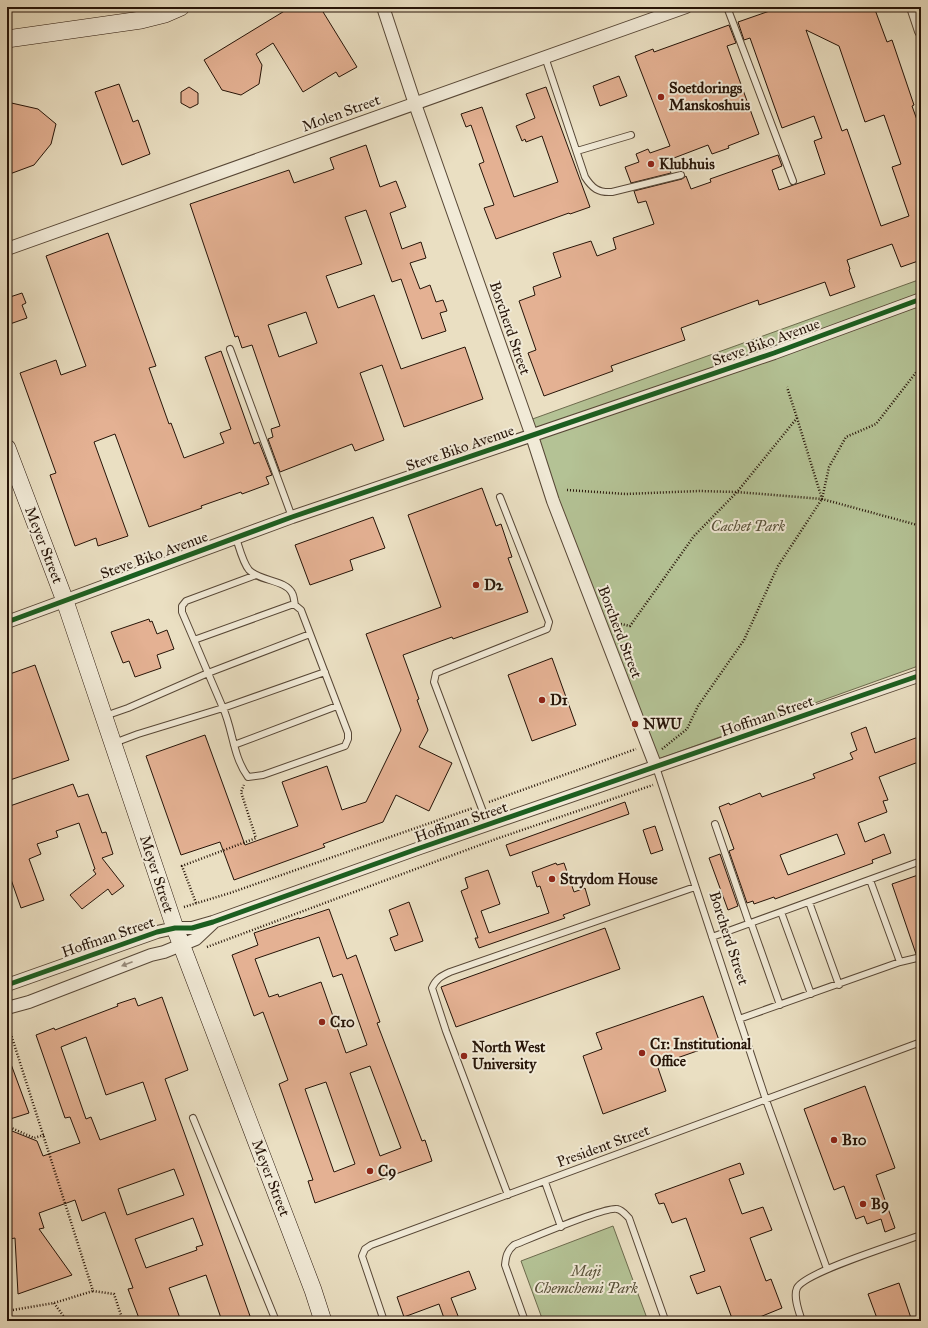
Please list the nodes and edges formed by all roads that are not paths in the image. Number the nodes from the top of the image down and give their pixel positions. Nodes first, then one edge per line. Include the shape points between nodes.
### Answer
1 (181, 7) edge
2 (383, 7) edge
3 (686, 7) edge
4 (727, 7) edge
5 (913, 7) edge
6 (921, 31) edge
7 (7, 39) edge
8 (546, 57) junction
9 (415, 104) junction
10 (631, 135) dead end
11 (577, 151) junction
12 (681, 175) dead end
13 (793, 181) dead end
14 (7, 250) edge
15 (921, 299) edge
16 (230, 348) dead end
17 (532, 436) junction
18 (7, 448) edge
19 (500, 497) dead end
20 (292, 517) junction
21 (236, 538) junction
22 (256, 575) junction
23 (65, 601) junction
24 (295, 605) junction
25 (7, 622) edge
26 (310, 634) junction
27 (194, 640) junction
28 (324, 672) junction
29 (208, 673) junction
30 (921, 675) edge
31 (337, 706) junction
32 (223, 708) junction
33 (105, 716) junction
34 (114, 743) junction
35 (234, 745) junction
36 (654, 762) junction
37 (715, 824) dead end
38 (488, 825) junction
39 (921, 861) edge
40 (870, 880) junction
41 (696, 887) junction
42 (810, 902) junction
43 (780, 912) junction
44 (213, 922) junction
45 (750, 923) junction
46 (175, 928) junction
47 (712, 937) junction
48 (182, 944) junction
49 (921, 957) edge
50 (900, 962) junction
51 (7, 985) edge
52 (839, 985) junction
53 (811, 994) junction
54 (780, 1005) junction
55 (7, 1008) edge
56 (739, 1019) junction
57 (921, 1042) edge
58 (766, 1100) junction
59 (193, 1118) dead end
60 (545, 1182) junction
61 (508, 1195) junction
62 (561, 1227) junction
63 (921, 1235) edge
64 (827, 1269) junction
65 (276, 1321) edge
66 (323, 1321) edge
67 (384, 1321) edge
68 (525, 1321) edge
69 (664, 1321) edge
70 (802, 1321) edge

1 - 7 street via 141,20
2 - 9 street, Borcherd Street
3 - 8 street, Molen Street
4 - 13 lane
5 - 6 street
8 - 9 street, Molen Street
8 - 11 lane
9 - 14 street, Molen Street
9 - 17 street, Borcherd Street
10 - 11 lane
11 - 12 lane via 589,184 603,193
15 - 17 street, Steve Biko Avenue
16 - 20 lane
17 - 20 street, Steve Biko Avenue
17 - 36 street, Borcherd Street via 553,501
18 - 23 street, Meyer Street
19 - 38 lane via 550,622 547,629 436,673 434,682
20 - 21 street, Steve Biko Avenue
21 - 22 lane via 248,570
21 - 23 street, Steve Biko Avenue
22 - 24 lane via 289,588
22 - 27 lane via 186,601 182,606 182,612
23 - 25 street, Steve Biko Avenue
23 - 33 street, Meyer Street
24 - 26 lane via 301,610
24 - 27 lane
26 - 28 lane
26 - 29 lane
27 - 29 lane
28 - 31 lane
28 - 32 lane
29 - 32 lane
29 - 33 lane
30 - 36 street, Hoffman Street
31 - 35 lane
31 - 35 lane via 348,733 345,746 263,775 248,777
32 - 34 lane
32 - 35 lane
33 - 34 street, Meyer Street
34 - 46 street, Meyer Street
36 - 38 street, Hoffman Street
36 - 41 lane, Borcherd Street
37 - 45 lane
38 - 44 street, Hoffman Street
39 - 40 lane
40 - 42 lane
40 - 50 lane
41 - 47 lane, Borcherd Street
41 - 61 lane via 450,972 435,980 432,988 446,1030
42 - 43 lane
42 - 52 lane
43 - 45 lane
43 - 53 lane
44 - 46 street, Hoffman Street via 192,928
44 - 48 street, Hoffman Street via 196,938
45 - 47 lane
45 - 54 lane
46 - 48 street, Meyer Street
46 - 51 street, Hoffman Street
47 - 56 lane, Borcherd Street
48 -> 55 street, Hoffman Street
48 - 66 street, Meyer Street
49 - 50 lane
50 - 52 lane
52 - 53 lane
53 - 54 lane
54 - 56 lane
56 - 58 lane, Borcherd Street
57 - 58 lane, President Street
58 - 60 lane, President Street
58 - 64 lane, Borcherd Street
59 - 65 lane
60 - 61 lane, President Street
60 - 62 lane
61 - 67 lane, President Street via 365,1249 362,1256
62 - 68 lane via 514,1245 506,1256 507,1273
62 - 69 lane via 608,1209 617,1208 623,1212 631,1225
63 - 64 lane
64 - 70 lane via 801,1282 797,1289 796,1299

